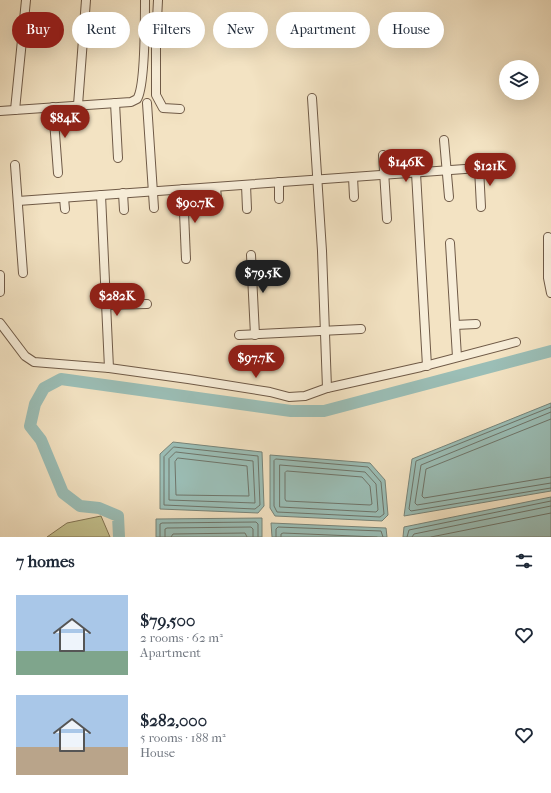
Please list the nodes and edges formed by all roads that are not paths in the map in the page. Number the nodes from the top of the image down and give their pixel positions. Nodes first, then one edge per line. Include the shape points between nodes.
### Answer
1 (26, 0) edge
2 (86, 0) edge
3 (145, 0) edge
4 (158, 0) edge
5 (312, 98) dead end
6 (115, 103) junction
7 (147, 103) dead end
8 (78, 105) junction
9 (53, 107) junction
10 (180, 109) dead end
11 (15, 110) junction
12 (0, 111) edge
13 (444, 140) dead end
14 (383, 155) dead end
15 (118, 158) dead end
16 (487, 163) dead end
17 (16, 165) dead end
18 (479, 168) junction
19 (447, 170) junction
20 (58, 173) dead end
21 (416, 173) junction
22 (384, 174) junction
23 (353, 177) junction
24 (318, 179) junction
25 (279, 182) junction
26 (246, 184) junction
27 (216, 187) junction
28 (183, 189) junction
29 (152, 191) junction
30 (123, 193) junction
31 (101, 195) junction
32 (354, 197) dead end
33 (449, 197) dead end
34 (64, 198) junction
35 (217, 199) dead end
36 (279, 199) dead end
37 (18, 201) junction
38 (481, 207) dead end
39 (154, 208) dead end
40 (65, 209) dead end
41 (247, 209) dead end
42 (124, 210) dead end
43 (387, 219) dead end
44 (548, 237) dead end
45 (450, 243) dead end
46 (251, 255) dead end
47 (186, 259) dead end
48 (23, 273) dead end
49 (0, 276) edge
50 (0, 292) edge
51 (551, 293) edge
52 (106, 304) junction
53 (146, 304) dead end
54 (0, 323) edge
55 (476, 324) dead end
56 (455, 326) junction
57 (361, 329) dead end
58 (325, 332) junction
59 (255, 335) junction
60 (239, 336) dead end
61 (516, 342) dead end
62 (457, 357) junction
63 (427, 366) junction
64 (109, 368) junction
65 (327, 388) junction

1 - 11 street
2 - 8 street
3 - 6 street via 139,97 131,102
4 - 10 street via 156,95 163,108
5 - 24 street
6 - 8 street
6 - 15 street
7 - 29 street
8 - 9 street
9 - 11 street
9 - 20 street
11 - 12 street
13 - 19 street
14 - 22 street
16 - 18 street
17 - 37 street
18 - 19 street
18 - 38 street
19 - 21 street
19 - 33 street
21 - 22 street
21 - 63 street
22 - 23 street
22 - 43 street
23 - 24 street
23 - 32 street
24 - 25 street
24 - 58 street
25 - 26 street
25 - 36 street
26 - 27 street
26 - 41 street
27 - 28 street
27 - 35 street
28 - 29 street
28 - 47 street
29 - 30 street
29 - 39 street
30 - 31 street
30 - 42 street
31 - 34 street
31 - 52 street
34 - 37 street
34 - 40 street
37 - 48 street
44 - 51 street via 548,278
45 - 56 street
46 - 59 street
49 - 50 street
52 - 53 street
52 - 64 street
54 - 64 street via 25,356 34,362
55 - 56 street
56 - 62 street
57 - 58 street
58 - 59 street
58 - 65 street
59 - 60 street
61 - 62 street
62 - 63 street
63 - 65 street
64 - 65 street via 188,378 289,396 305,396

